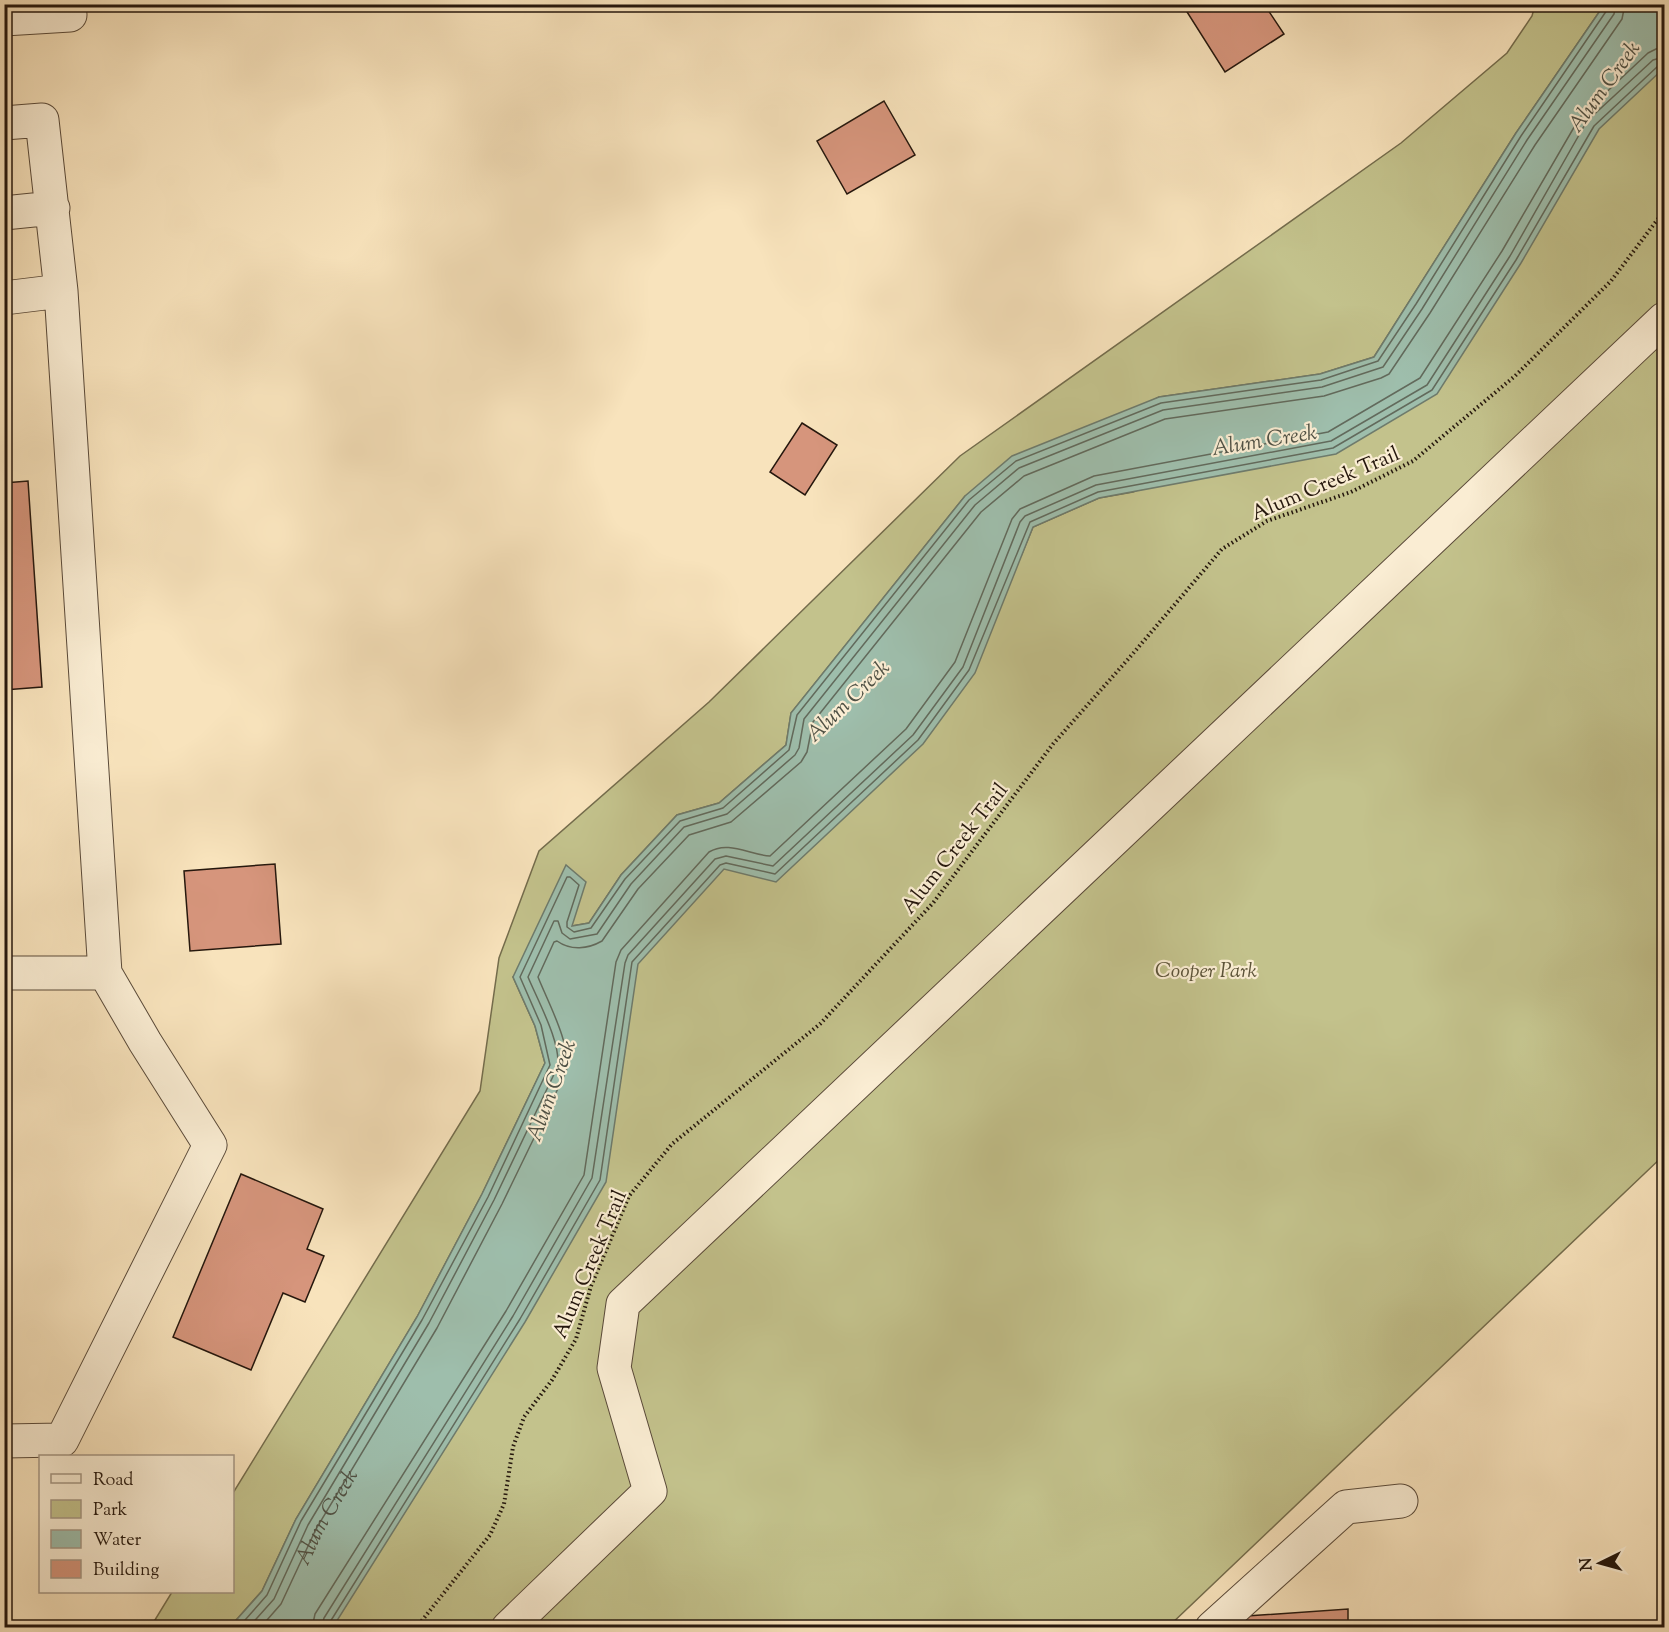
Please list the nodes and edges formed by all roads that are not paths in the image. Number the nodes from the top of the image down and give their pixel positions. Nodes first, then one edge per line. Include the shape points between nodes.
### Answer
1 (69, 4) edge
2 (4, 19) edge
3 (4, 123) edge
4 (52, 208) junction
5 (4, 213) edge
6 (61, 291) junction
7 (4, 298) edge
8 (1665, 320) edge
9 (4, 973) edge
10 (105, 973) junction
11 (4, 1441) edge
12 (1401, 1502) dead end
13 (508, 1628) edge
14 (1212, 1628) edge

1 - 2 lane via 70,15
3 - 4 lane via 42,120
4 - 5 lane
4 - 6 lane
6 - 7 lane
6 - 10 lane
8 - 13 lane via 623,1304 614,1368 650,1491
9 - 10 lane
10 - 11 lane via 210,1145 62,1440
12 - 14 lane via 1346,1507

